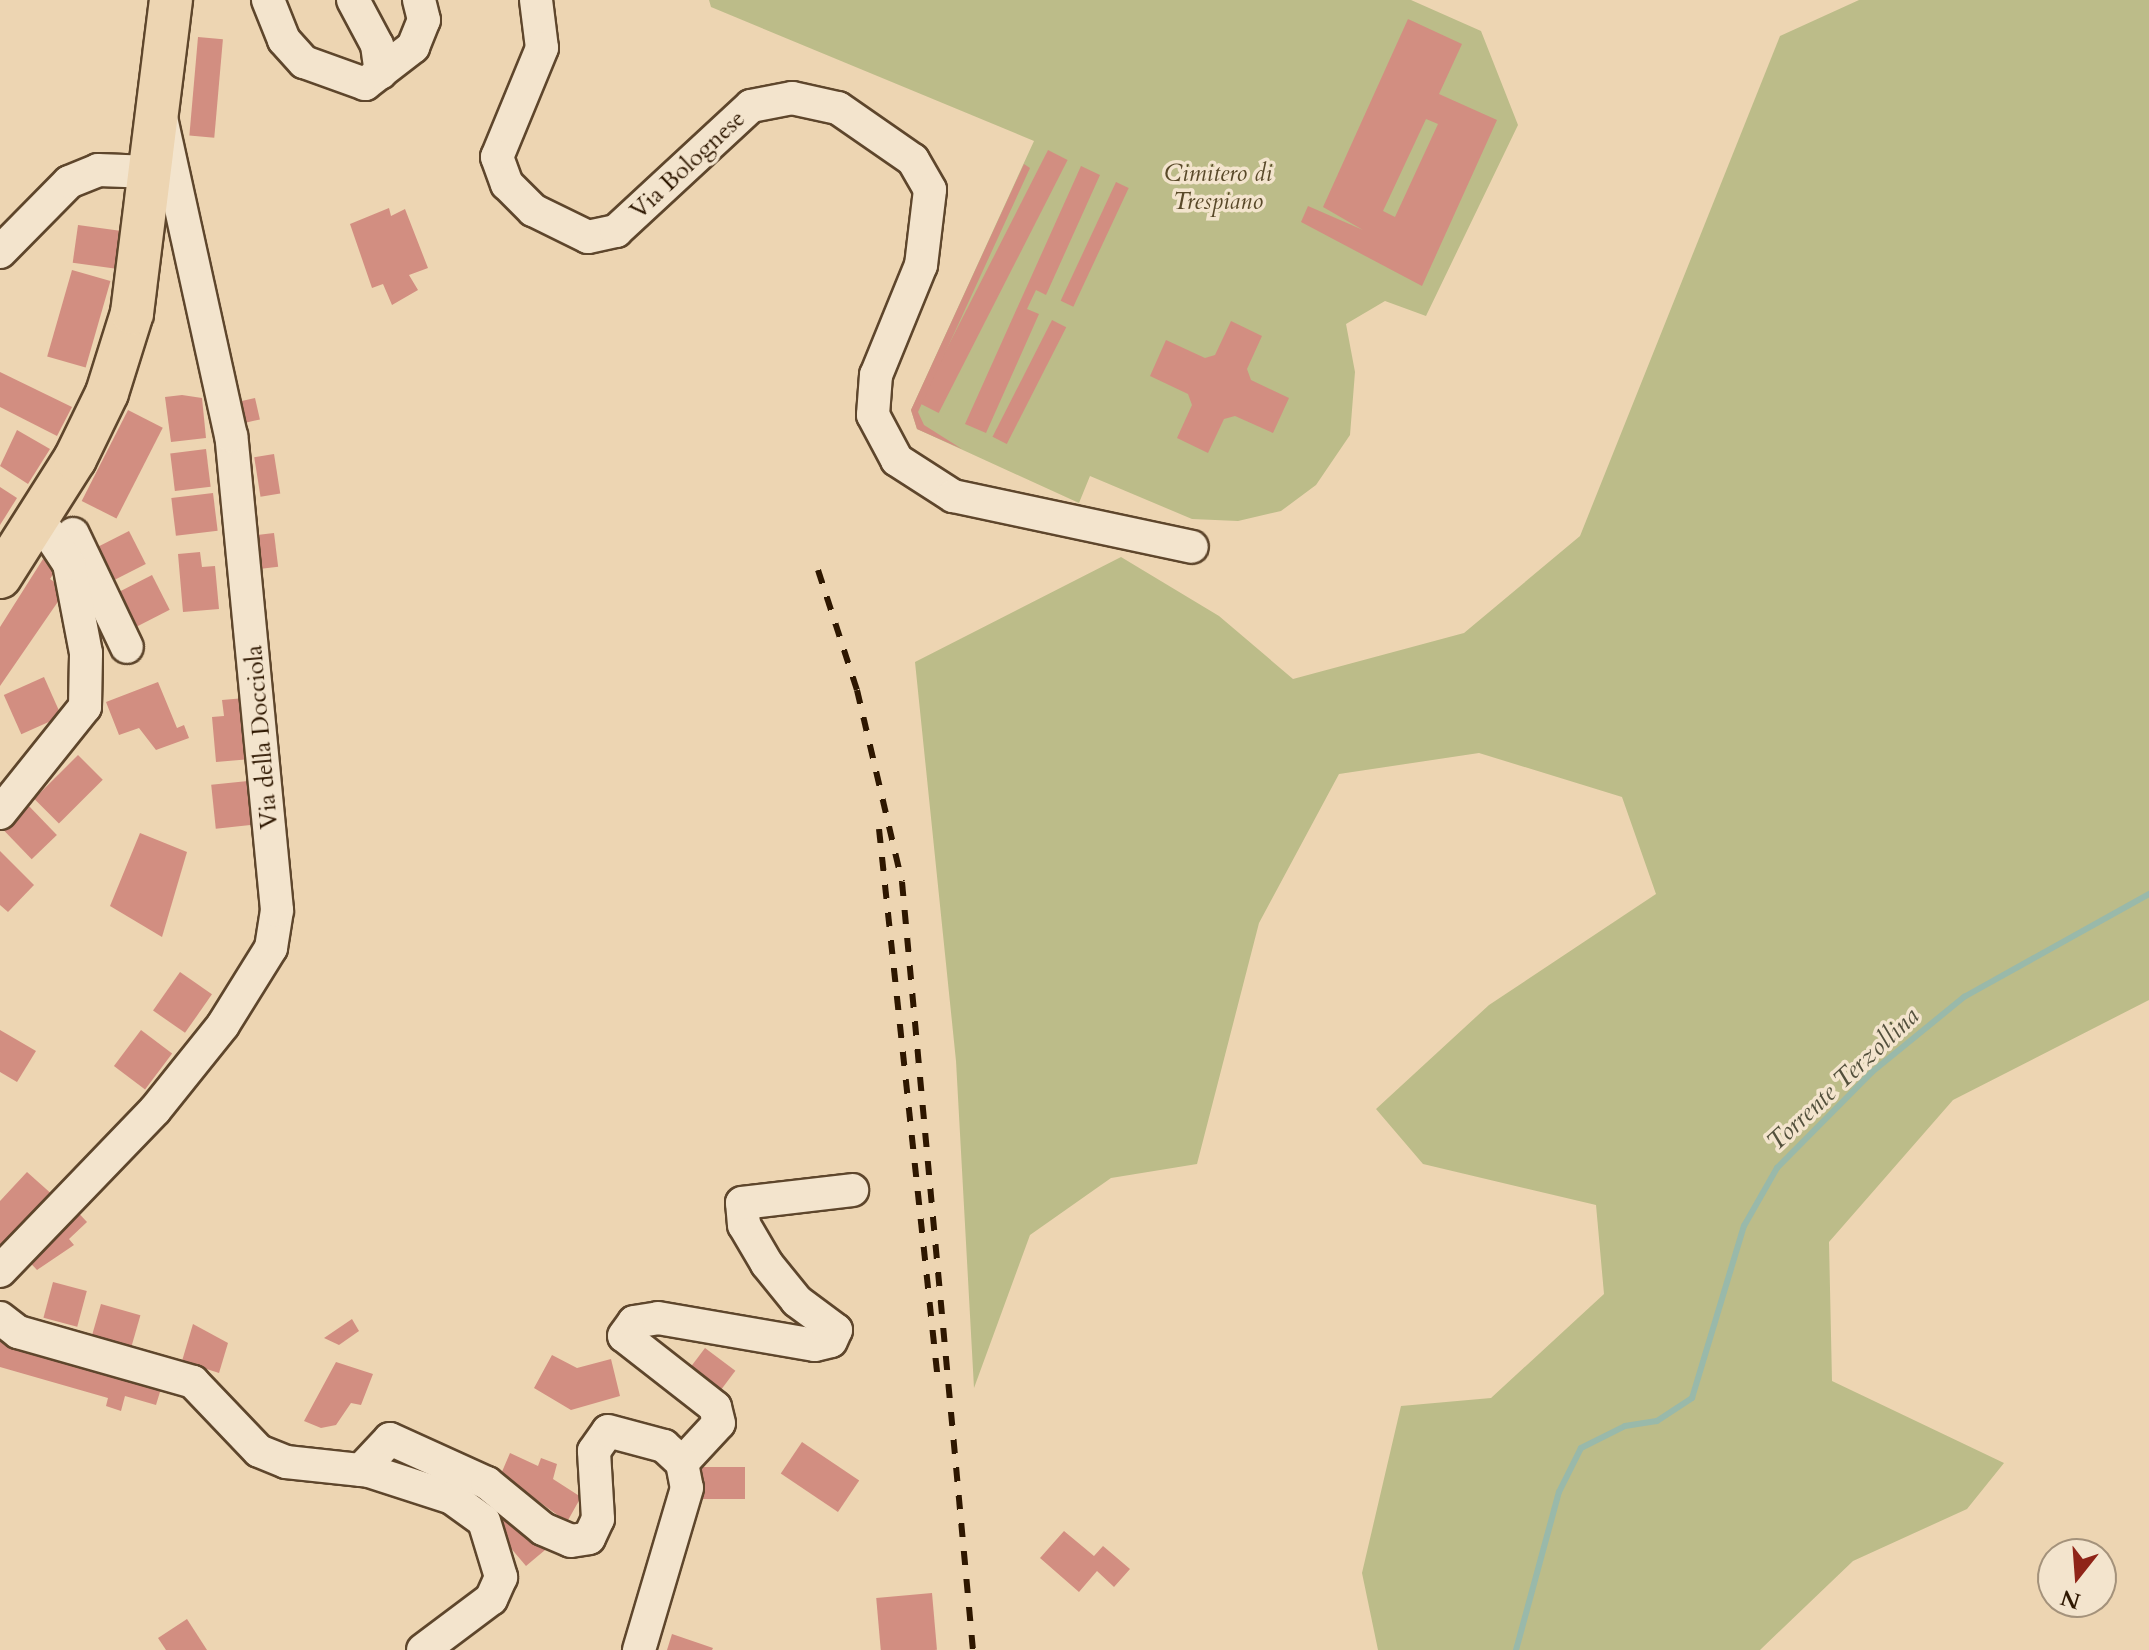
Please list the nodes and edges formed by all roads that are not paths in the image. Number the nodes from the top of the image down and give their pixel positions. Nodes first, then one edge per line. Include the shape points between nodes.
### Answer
1 (171, 0) edge
2 (268, 0) edge
3 (353, 0) edge
4 (419, 0) edge
5 (536, 0) edge
6 (381, 73) junction
7 (160, 111) junction
8 (152, 172) junction
9 (0, 252) edge
10 (44, 507) junction
11 (1192, 547) dead end
12 (0, 577) edge
13 (127, 647) dead end
14 (0, 813) edge
15 (852, 1190) dead end
16 (0, 1271) edge
17 (0, 1318) edge
18 (682, 1463) junction
19 (361, 1470) junction
20 (423, 1650) edge
21 (639, 1650) edge

1 - 7 main road
2 - 6 street via 284,40 304,62 365,84
3 - 6 street via 377,45
4 - 6 street via 424,20 413,47
5 - 11 street, Via Bolognese via 542,48 497,157 507,184 533,210 588,237 616,231 751,106 792,98 838,108 913,160 930,190 921,265 876,375 873,415 897,460 953,496
7 - 8 main road
7 - 16 street, Via della Docciola via 231,436 277,910 271,948 223,1025 155,1110
8 - 9 street via 98,170 69,182
8 - 10 main road via 128,327 107,393
10 - 12 main road
10 - 13 street
10 - 14 street via 69,564 86,653 85,707
15 - 18 street via 742,1203 744,1225 767,1264 797,1301 836,1330 831,1341 815,1345 658,1318 634,1322 624,1336 715,1407 719,1423
17 - 19 street via 18,1332 193,1382 259,1451 286,1462
18 - 19 street via 664,1446 608,1431 594,1451 598,1519 589,1538 571,1541 543,1529 487,1483 390,1439
18 - 21 street via 687,1488
19 - 20 street via 452,1498 484,1521 496,1545 501,1577 491,1599

